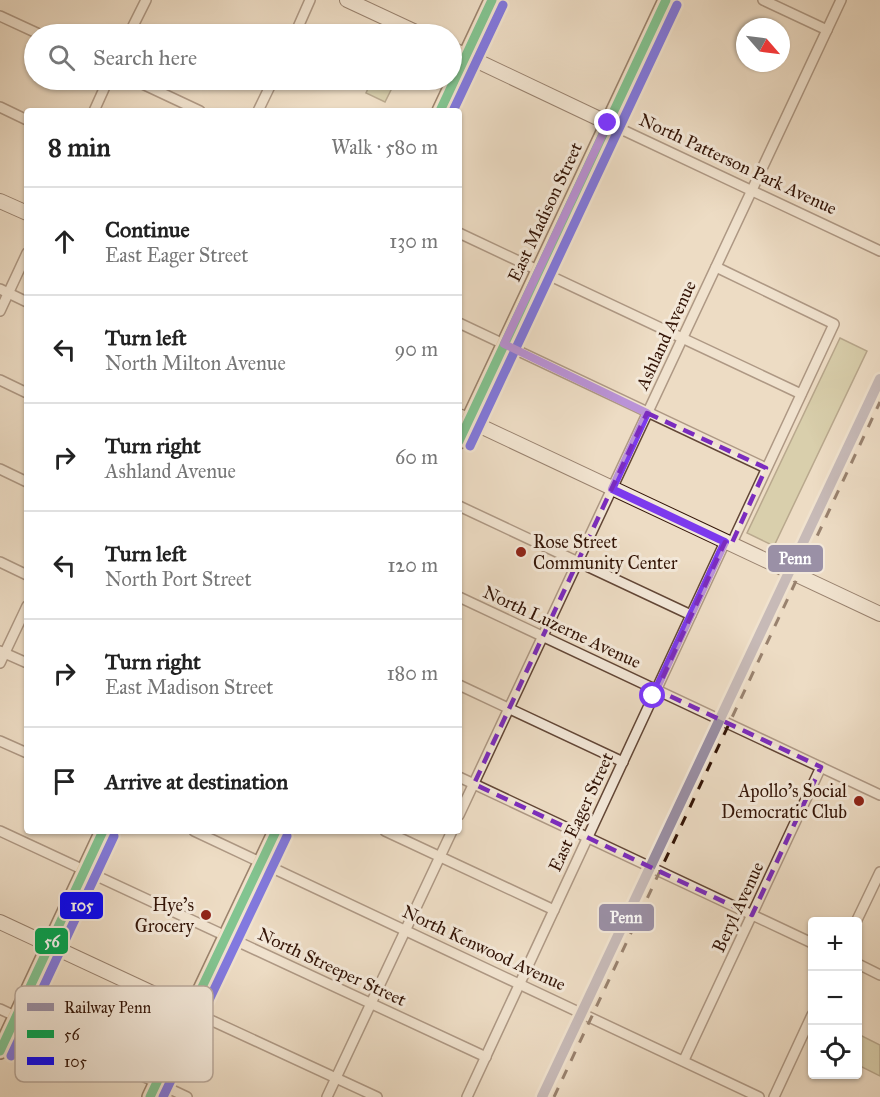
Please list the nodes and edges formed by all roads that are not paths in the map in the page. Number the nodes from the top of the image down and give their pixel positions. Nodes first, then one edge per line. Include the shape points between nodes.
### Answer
1 (146, 0) edge
2 (310, 0) edge
3 (347, 0) edge
4 (492, 0) edge
5 (666, 0) edge
6 (763, 0) edge
7 (841, 0) edge
8 (0, 16) edge
9 (134, 24) edge
10 (299, 24) edge
11 (399, 24) edge
12 (24, 27) edge
13 (827, 30) junction
14 (462, 54) edge
15 (466, 56) junction
16 (462, 64) edge
17 (103, 90) edge
18 (155, 90) edge
19 (268, 90) edge
20 (450, 90) edge
21 (0, 107) edge
22 (95, 108) edge
23 (194, 108) edge
24 (259, 108) edge
25 (441, 108) edge
26 (24, 119) edge
27 (608, 123) junction
28 (752, 191) junction
29 (0, 201) edge
30 (24, 212) edge
31 (462, 234) edge
32 (880, 250) edge
33 (24, 258) edge
34 (716, 267) junction
35 (539, 271) junction
36 (4, 291) edge
37 (24, 301) edge
38 (0, 311) edge
39 (462, 324) edge
40 (682, 339) junction
41 (504, 344) junction
42 (0, 380) edge
43 (24, 392) edge
44 (801, 394) junction
45 (647, 413) junction
46 (464, 418) edge
47 (766, 468) junction
48 (0, 469) edge
49 (24, 481) edge
50 (612, 489) junction
51 (462, 507) edge
52 (728, 543) junction
53 (0, 562) edge
54 (578, 562) junction
55 (24, 573) edge
56 (462, 598) edge
57 (24, 612) edge
58 (880, 614) edge
59 (691, 615) junction
60 (543, 636) junction
61 (2, 652) edge
62 (24, 662) edge
63 (0, 663) edge
64 (462, 686) edge
65 (656, 690) junction
66 (509, 709) junction
67 (0, 741) edge
68 (24, 752) edge
69 (623, 762) junction
70 (820, 767) junction
71 (462, 778) edge
72 (474, 784) junction
73 (880, 795) edge
74 (462, 809) edge
75 (0, 831) edge
76 (102, 834) edge
77 (200, 834) edge
78 (275, 834) edge
79 (392, 834) edge
80 (451, 834) edge
81 (588, 838) junction
82 (440, 856) junction
83 (261, 862) junction
84 (85, 870) junction
85 (880, 872) edge
86 (554, 910) junction
87 (752, 915) junction
88 (858, 917) edge
89 (0, 922) edge
90 (405, 930) junction
91 (227, 935) junction
92 (808, 942) edge
93 (50, 945) junction
94 (862, 966) edge
95 (880, 975) edge
96 (520, 984) junction
97 (31, 986) edge
98 (138, 986) edge
99 (203, 986) edge
100 (371, 1004) junction
101 (0, 1009) edge
102 (15, 1016) edge
103 (15, 1019) edge
104 (213, 1021) edge
105 (808, 1025) edge
106 (0, 1051) edge
107 (486, 1057) junction
108 (684, 1060) junction
109 (336, 1078) junction
110 (139, 1082) edge
111 (154, 1090) edge
112 (187, 1097) edge
113 (327, 1097) edge
114 (377, 1097) edge
115 (467, 1097) edge
116 (759, 1097) edge
117 (774, 1097) edge

1 - 9 street
2 - 10 street
3 - 11 street
4 - 15 main road
5 - 27 main road, East Madison Street
6 - 13 street
7 - 13 street, Ashland Avenue
8 - 12 street
13 - 28 street, Ashland Avenue
14 - 15 street, North Patterson Park Avenue
15 - 16 main road
15 - 27 street, North Patterson Park Avenue
17 - 22 street
18 - 23 street
19 - 24 street
20 - 25 main road
21 - 26 street
27 - 28 street, North Patterson Park Avenue
27 - 35 main road, East Madison Street
28 - 32 street, North Patterson Park Avenue
28 - 34 street, Ashland Avenue
29 - 30 street
31 - 35 street
33 - 36 street
34 - 40 street, Ashland Avenue
34 - 44 street, East Eager Street via 834,324
35 - 40 street
35 - 41 main road, East Madison Street
36 - 37 street
36 - 38 street
39 - 41 street
40 - 44 street
40 - 45 street, Ashland Avenue
41 - 45 street
41 - 46 main road, East Madison Street
42 - 43 street
44 - 47 street, East Eager Street
45 - 47 street
45 - 50 street, Ashland Avenue
46 - 50 street
47 - 52 street, East Eager Street
48 - 49 street
50 - 52 street
50 - 54 street, Ashland Avenue
51 - 54 street
52 - 58 street
52 - 59 street, East Eager Street
53 - 55 street
54 - 59 street
54 - 60 street, Ashland Avenue
56 - 60 street, North Luzerne Avenue
57 - 61 street
59 - 65 street, East Eager Street
60 - 65 street, North Luzerne Avenue
60 - 66 street, Ashland Avenue
61 - 62 street
61 - 63 street
64 - 66 street
65 - 69 street, East Eager Street
65 - 70 street, North Luzerne Avenue
66 - 69 street
66 - 72 street, Ashland Avenue
67 - 68 street
69 - 81 street, East Eager Street
70 - 73 street, North Luzerne Avenue
70 - 87 street, Beryl Avenue
71 - 72 street
72 - 74 street, Ashland Avenue
72 - 81 street
75 - 84 street, North Streeper Street
76 - 84 main road
77 - 83 street, North Kenwood Avenue
78 - 83 main road
79 - 82 street
80 - 82 street
81 - 86 street, East Eager Street
81 - 87 street
82 - 86 street
82 - 90 street
83 - 90 street, North Kenwood Avenue
83 - 91 main road
84 - 91 street, North Streeper Street
84 - 93 main road
85 - 88 street
86 - 96 street, East Eager Street
87 - 92 street
87 - 108 street, Beryl Avenue
89 - 93 street
90 - 96 street, North Kenwood Avenue
90 - 100 street
91 - 99 main road
91 - 100 street, North Streeper Street
93 - 97 main road
93 - 98 street
94 - 95 street
96 - 107 street, East Eager Street
96 - 108 street, North Kenwood Avenue
100 - 107 street, North Streeper Street
100 - 109 street
101 - 102 street
103 - 106 main road
104 - 109 street
105 - 117 street
107 - 115 street, East Eager Street
108 - 116 street, North Kenwood Avenue
109 - 113 street
109 - 114 street
110 - 111 street
111 - 112 street

